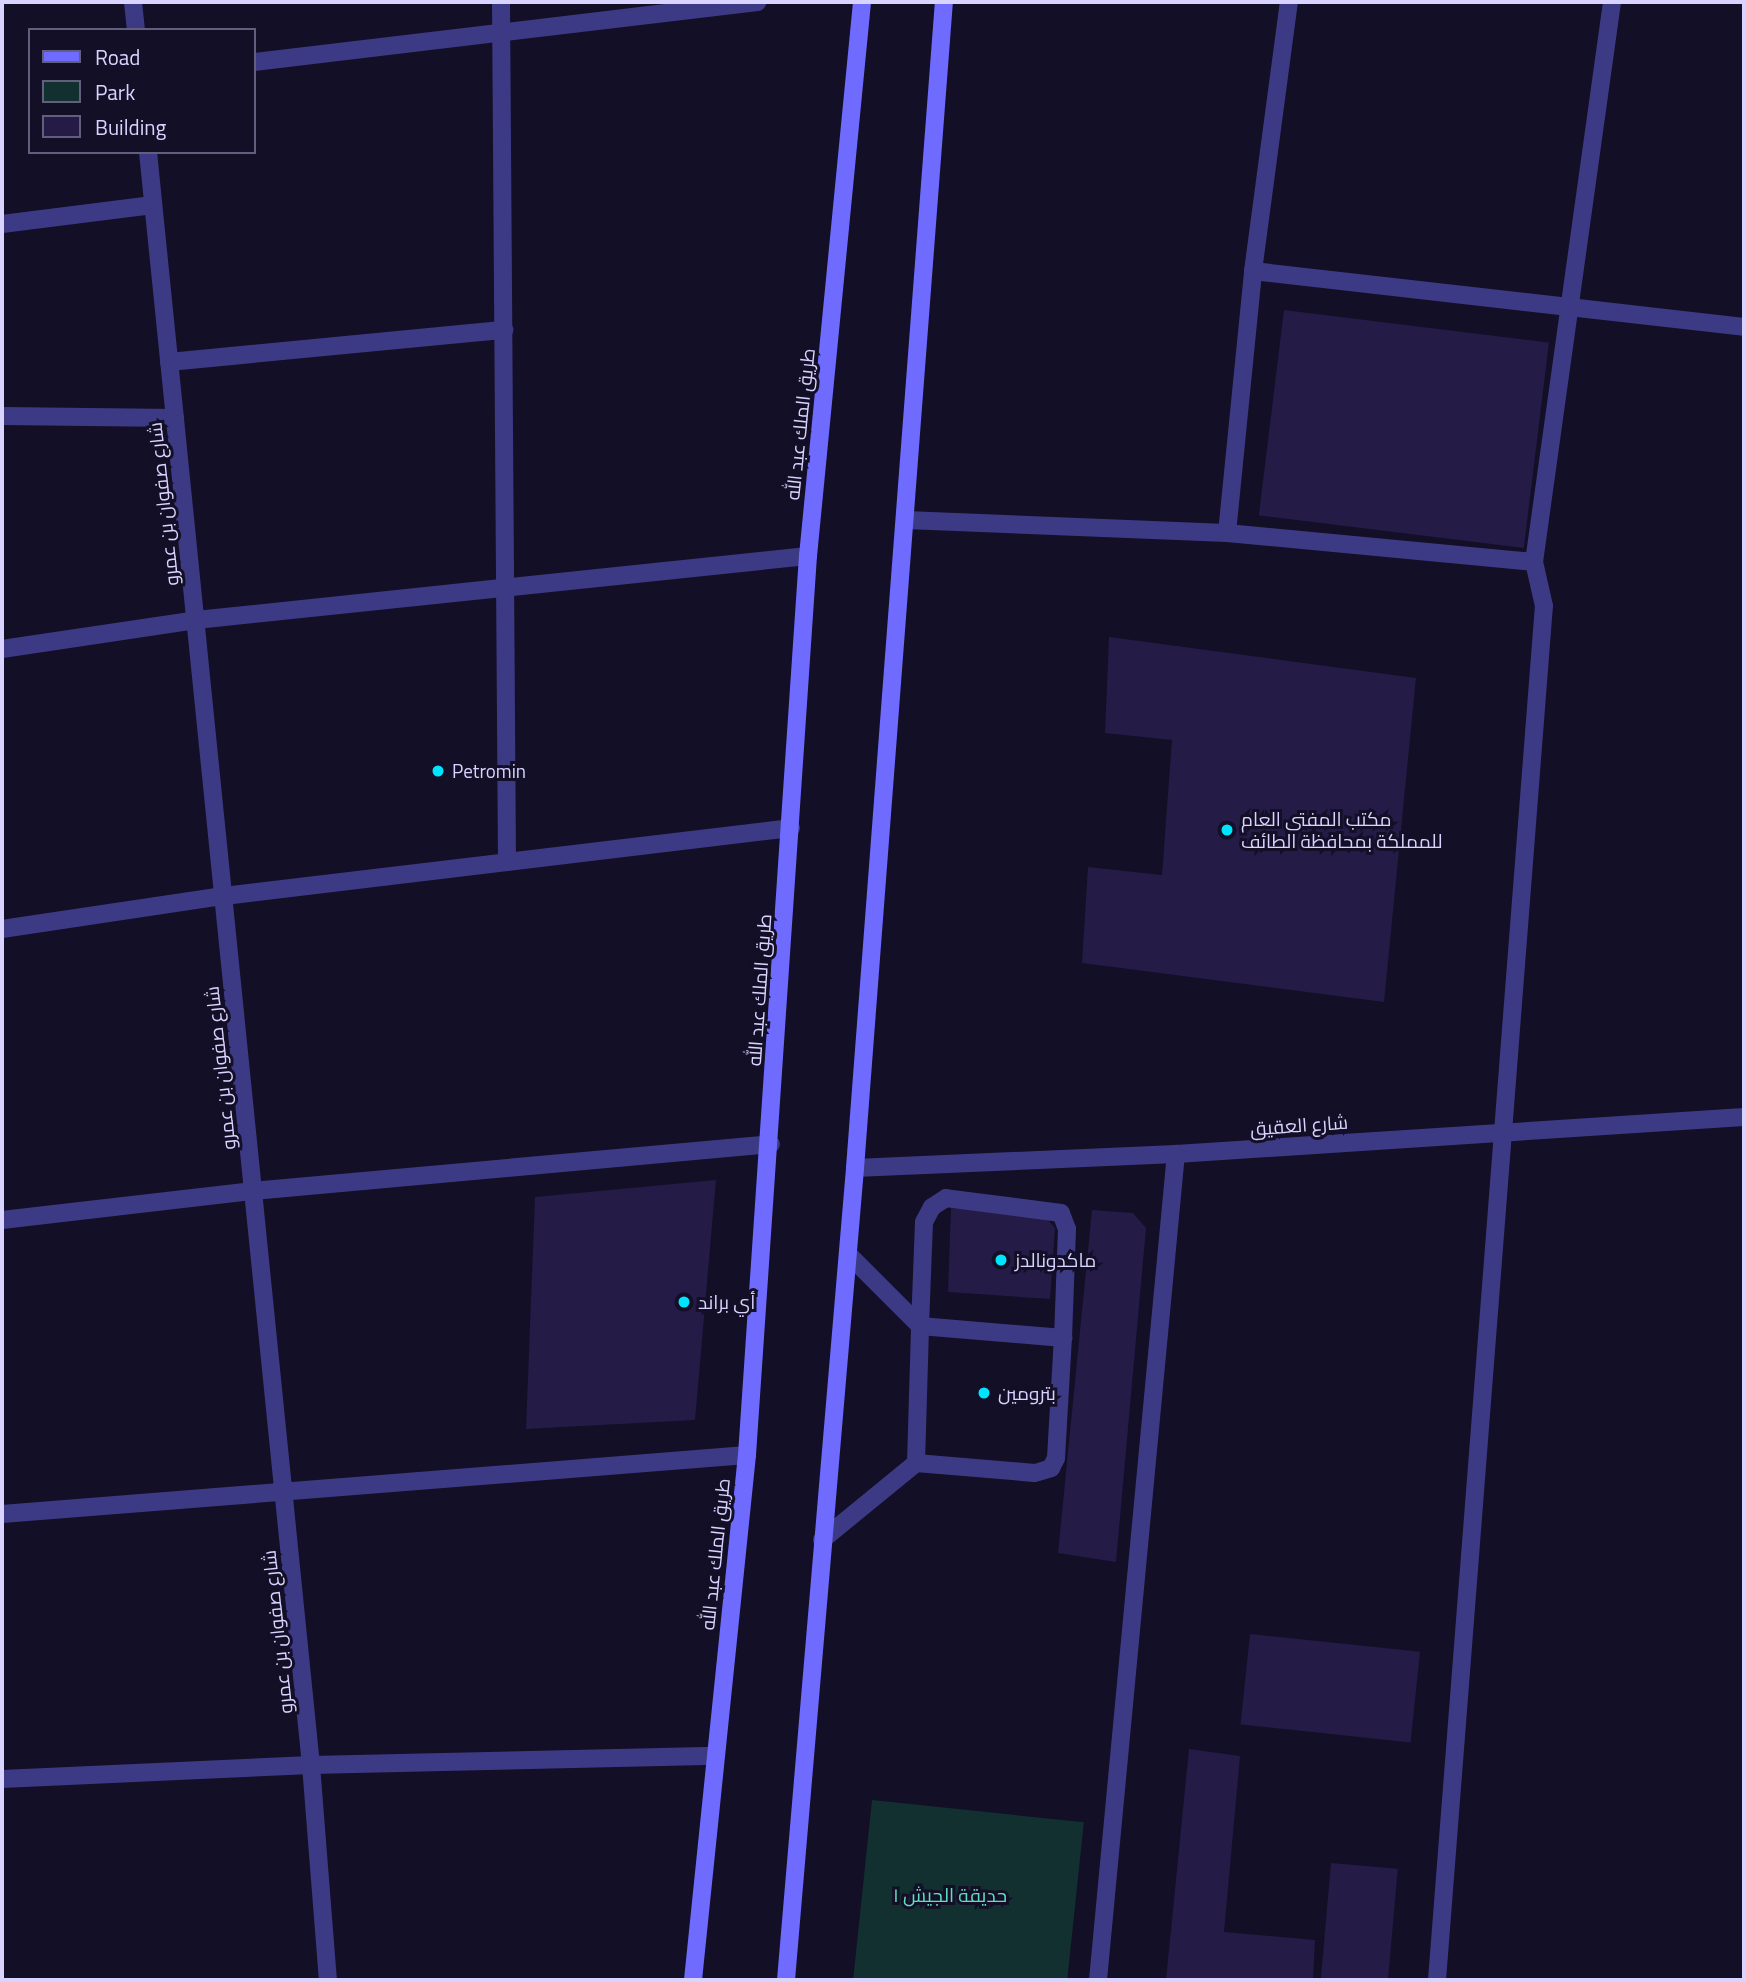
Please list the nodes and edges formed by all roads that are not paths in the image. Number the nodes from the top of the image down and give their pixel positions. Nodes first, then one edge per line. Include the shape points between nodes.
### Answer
1 (133, 2) edge
2 (501, 2) edge
3 (757, 2) edge
4 (862, 2) edge
5 (944, 2) edge
6 (1289, 2) edge
7 (1612, 2) edge
8 (136, 28) edge
9 (501, 32) junction
10 (256, 62) edge
11 (148, 154) edge
12 (153, 205) junction
13 (2, 224) edge
14 (1253, 271) junction
15 (1567, 306) junction
16 (1744, 327) edge
17 (504, 330) junction
18 (169, 362) junction
19 (2, 416) edge
20 (175, 418) junction
21 (906, 520) junction
22 (1227, 533) junction
23 (808, 556) junction
24 (1534, 562) junction
25 (505, 588) junction
26 (196, 620) junction
27 (2, 649) edge
28 (791, 828) junction
29 (507, 862) junction
30 (224, 896) junction
31 (2, 929) edge
32 (1744, 1117) edge
33 (1503, 1133) junction
34 (771, 1144) junction
35 (1176, 1154) junction
36 (855, 1168) junction
37 (253, 1191) junction
38 (2, 1220) edge
39 (848, 1254) junction
40 (920, 1326) junction
41 (1063, 1338) junction
42 (747, 1455) junction
43 (916, 1463) junction
44 (284, 1490) junction
45 (2, 1514) edge
46 (822, 1541) junction
47 (716, 1756) junction
48 (311, 1765) junction
49 (2, 1779) edge
50 (328, 1980) edge
51 (693, 1980) edge
52 (786, 1980) edge
53 (1098, 1980) edge
54 (1437, 1980) edge

1 - 8 street
2 - 9 street
3 - 9 street
4 - 23 main road, طريق الملك عبد الله
5 - 21 main road
6 - 14 street
7 - 15 street
9 - 10 street
9 - 17 street
11 - 12 street, شارع صفوان بن عمرو
12 - 13 street
12 - 18 street, شارع صفوان بن عمرو
14 - 15 street
14 - 22 street
15 - 16 street
15 - 24 street
17 - 18 street
17 - 25 street
18 - 20 street, شارع صفوان بن عمرو
19 - 20 street
20 - 26 street, شارع صفوان بن عمرو
21 - 22 street
21 - 36 main road
22 - 24 street
23 - 25 street
23 - 28 main road, طريق الملك عبد الله
24 - 33 street via 1544,606
25 - 26 street
25 - 29 street
26 - 27 street
26 - 30 street, شارع صفوان بن عمرو
28 - 29 street
28 - 34 main road, طريق الملك عبد الله
29 - 30 street
30 - 31 street
30 - 37 street, شارع صفوان بن عمرو
32 - 33 street, شارع العقيق
33 - 35 street, شارع العقيق
33 - 54 street
34 - 37 street
34 - 42 main road, طريق الملك عبد الله
35 - 36 street, شارع العقيق
35 - 53 street
36 - 39 main road
37 - 38 street
37 - 44 street, شارع صفوان بن عمرو
39 - 40 street
39 - 46 main road
40 - 41 street
40 - 41 street via 924,1222 932,1207 946,1198 1061,1213 1067,1229
40 - 43 street
41 - 43 street via 1056,1458 1051,1468 1035,1473
42 - 44 street
42 - 47 main road, طريق الملك عبد الله
43 - 46 street
44 - 45 street
44 - 48 street, شارع صفوان بن عمرو
46 - 52 main road
47 - 48 street
47 - 51 main road, طريق الملك عبد الله
48 - 49 street
48 - 50 street, شارع صفوان بن عمرو

